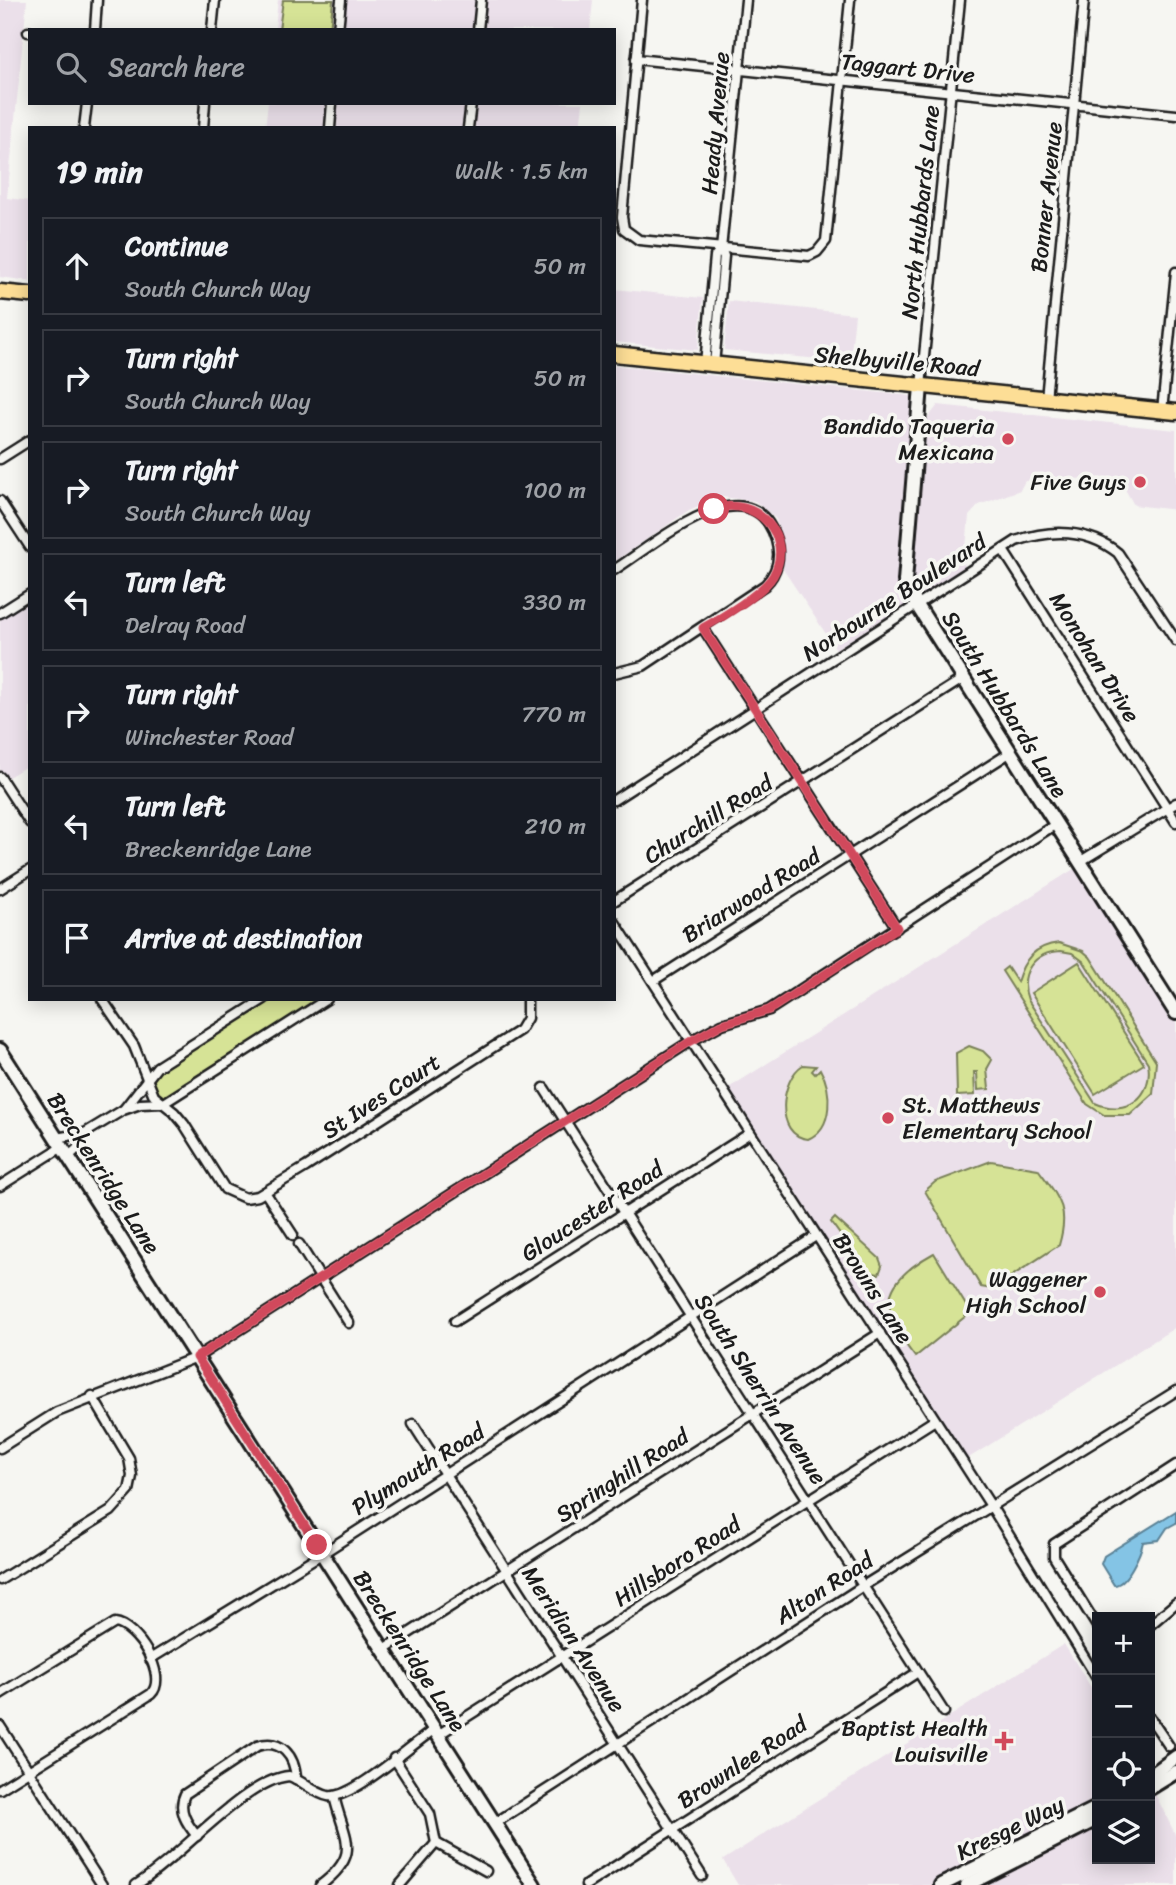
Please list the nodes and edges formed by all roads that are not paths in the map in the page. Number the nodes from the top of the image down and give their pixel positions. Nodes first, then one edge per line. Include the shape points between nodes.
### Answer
1 (97, 0) edge
2 (215, 0) edge
3 (341, 0) edge
4 (481, 0) edge
5 (642, 0) edge
6 (746, 0) edge
7 (850, 0) edge
8 (960, 0) edge
9 (1084, 0) edge
10 (94, 28) edge
11 (212, 28) edge
12 (338, 28) edge
13 (478, 28) edge
14 (636, 59) junction
15 (739, 70) junction
16 (842, 80) junction
17 (951, 91) junction
18 (87, 105) edge
19 (205, 105) edge
20 (332, 105) edge
21 (471, 105) edge
22 (1074, 105) junction
23 (1176, 115) edge
24 (84, 126) edge
25 (203, 126) edge
26 (330, 126) edge
27 (468, 126) edge
28 (722, 249) junction
29 (1176, 272) edge
30 (0, 292) edge
31 (28, 295) edge
32 (616, 354) edge
33 (709, 365) junction
34 (921, 386) junction
35 (1046, 399) junction
36 (1169, 412) edge
37 (28, 441) edge
38 (0, 459) edge
39 (0, 501) edge
40 (28, 544) edge
41 (1003, 550) junction
42 (616, 569) edge
43 (28, 595) edge
44 (917, 605) junction
45 (0, 613) edge
46 (703, 628) junction
47 (1176, 641) edge
48 (616, 673) edge
49 (964, 678) junction
50 (755, 709) junction
51 (1011, 752) junction
52 (0, 777) edge
53 (802, 782) junction
54 (616, 799) edge
55 (1176, 803) edge
56 (1168, 809) junction
57 (28, 820) edge
58 (1176, 822) edge
59 (1056, 824) junction
60 (849, 856) junction
61 (1081, 862) junction
62 (28, 871) edge
63 (0, 889) edge
64 (616, 900) edge
65 (616, 924) edge
66 (897, 928) junction
67 (653, 981) junction
68 (103, 1001) edge
69 (261, 1001) edge
70 (324, 1001) edge
71 (527, 1001) edge
72 (1176, 1013) edge
73 (691, 1041) junction
74 (0, 1050) edge
75 (146, 1077) junction
76 (544, 1088) dead end
77 (164, 1103) junction
78 (123, 1110) junction
79 (567, 1121) junction
80 (85, 1133) junction
81 (750, 1133) junction
82 (62, 1147) junction
83 (0, 1186) edge
84 (265, 1192) junction
85 (625, 1212) junction
86 (293, 1235) dead end
87 (817, 1237) junction
88 (299, 1244) dead end
89 (321, 1278) junction
90 (692, 1317) junction
91 (455, 1321) dead end
92 (349, 1323) dead end
93 (880, 1333) junction
94 (197, 1357) junction
95 (1176, 1391) edge
96 (92, 1396) junction
97 (754, 1413) junction
98 (935, 1420) junction
99 (413, 1424) dead end
100 (0, 1448) edge
101 (1176, 1465) edge
102 (446, 1475) junction
103 (809, 1500) junction
104 (990, 1506) junction
105 (323, 1553) junction
106 (507, 1571) junction
107 (0, 1580) edge
108 (863, 1586) junction
109 (1176, 1603) edge
110 (1092, 1618) edge
111 (1155, 1621) edge
112 (384, 1649) junction
113 (562, 1658) junction
114 (150, 1659) junction
115 (1092, 1660) edge
116 (1088, 1662) junction
117 (918, 1672) junction
118 (1095, 1675) edge
119 (0, 1693) edge
120 (944, 1712) dead end
121 (1155, 1725) edge
122 (0, 1727) edge
123 (437, 1732) junction
124 (617, 1744) junction
125 (1173, 1752) edge
126 (394, 1758) junction
127 (1155, 1767) edge
128 (29, 1770) junction
129 (1176, 1772) edge
130 (296, 1779) junction
131 (1155, 1785) edge
132 (0, 1789) edge
133 (334, 1796) junction
134 (1092, 1810) edge
135 (1092, 1822) edge
136 (495, 1823) junction
137 (671, 1830) junction
138 (197, 1836) junction
139 (436, 1843) junction
140 (486, 1871) dead end
141 (702, 1876) dead end
142 (102, 1885) edge
143 (136, 1885) edge
144 (321, 1885) edge
145 (400, 1885) edge
146 (534, 1885) edge
147 (586, 1885) edge
148 (941, 1885) edge
149 (967, 1885) edge

1 - 10 street
2 - 11 street
3 - 12 street
4 - 13 street
5 - 14 street
6 - 15 street, Heady Avenue
7 - 16 street
8 - 17 street, North Hubbards Lane
9 - 22 street, Bonner Avenue
14 - 15 street, Taggart Drive
14 - 28 street via 624,229 639,240
15 - 16 street, Taggart Drive
15 - 28 street, Heady Avenue
16 - 17 street, Taggart Drive
16 - 28 street via 824,245 809,256
17 - 22 street, Taggart Drive
17 - 34 street, North Hubbards Lane
18 - 24 street
19 - 25 street
20 - 26 street
21 - 27 street
22 - 23 street, Taggart Drive
22 - 35 street, Bonner Avenue
28 - 33 street, Heady Avenue via 715,256
29 - 36 street
30 - 31 main road
32 - 33 main road, Shelbyville Road
33 - 34 main road, Shelbyville Road
34 - 35 main road, Shelbyville Road
34 - 44 street, South Hubbards Lane via 904,572
35 - 36 main road, Shelbyville Road
37 - 38 street
39 - 40 street
41 - 44 street, Norbourne Boulevard
41 - 47 street, Norbourne Boulevard via 1016,541 1049,532 1082,535 1110,547
41 - 56 street, Monohan Drive
42 - 46 street via 707,511 746,506 764,519 776,541 774,575
43 - 45 street
44 - 49 street, South Hubbards Lane
44 - 50 street, Norbourne Boulevard
46 - 48 street via 643,666
46 - 50 street
49 - 51 street, South Hubbards Lane
49 - 53 street, Churchill Road
50 - 53 street
50 - 54 street, Norbourne Boulevard
51 - 59 street, South Hubbards Lane
51 - 60 street, Briarwood Road
52 - 57 street
53 - 60 street
53 - 64 street, Churchill Road
55 - 56 street
56 - 58 street, Monohan Drive
56 - 61 street
59 - 61 street, South Hubbards Lane
59 - 66 street
60 - 66 street
60 - 67 street, Briarwood Road
61 - 72 street, South Hubbards Lane
62 - 63 street
65 - 67 street, Browns Lane
66 - 73 street via 769,1010 722,1024
67 - 73 street, Browns Lane
68 - 75 street via 134,1046
69 - 75 street
70 - 77 street
71 - 84 street, St Ives Court via 528,1013 520,1030
73 - 79 street
73 - 81 street, Browns Lane
74 - 82 street, Breckenridge Lane
75 - 77 street via 154,1097
75 - 78 street
76 - 79 street, South Sherrin Avenue
77 - 78 street
77 - 84 street, St Ives Court via 184,1124 225,1189 245,1198
78 - 80 street
79 - 85 street, South Sherrin Avenue
79 - 89 street
80 - 82 street
80 - 82 street via 79,1147
81 - 85 street, Gloucester Road
81 - 87 street, Browns Lane
82 - 83 street
82 - 94 street, Breckenridge Lane
84 - 86 street
85 - 90 street, South Sherrin Avenue
85 - 91 street, Gloucester Road
87 - 90 street, Plymouth Road
87 - 93 street, Browns Lane
88 - 89 street
89 - 92 street
89 - 94 street
90 - 97 street, South Sherrin Avenue
90 - 102 street, Plymouth Road
93 - 97 street, Springhill Road
93 - 98 street, Browns Lane
94 - 96 street
94 - 105 street, Breckenridge Lane
95 - 104 street, Alton Road
96 - 100 street
96 - 107 street via 129,1458 129,1490 111,1511
97 - 103 street, South Sherrin Avenue
97 - 106 street, Springhill Road
98 - 103 street, Hillsboro Road
98 - 104 street, Browns Lane
99 - 102 street, Meridian Avenue
101 - 110 street via 1056,1542 1054,1557
102 - 105 street, Plymouth Road
102 - 106 street, Meridian Avenue
103 - 108 street, South Sherrin Avenue
103 - 113 street, Hillsboro Road
104 - 108 street, Alton Road
104 - 116 street, Browns Lane
105 - 112 street, Breckenridge Lane
105 - 114 street, Plymouth Road
106 - 112 street, Springhill Road
106 - 113 street, Meridian Avenue
108 - 117 street, South Sherrin Avenue
108 - 124 street, Alton Road
109 - 111 street
112 - 123 street, Breckenridge Lane
113 - 123 street, Hillsboro Road
113 - 124 street, Meridian Avenue
114 - 119 street via 128,1627 112,1624
114 - 128 street via 159,1680 151,1693
115 - 116 street
116 - 118 street, Browns Lane
117 - 120 street, South Sherrin Avenue
117 - 137 street, Brownlee Road
121 - 125 street
122 - 128 street
123 - 126 street, Hillsboro Road
123 - 136 street, Breckenridge Lane
124 - 136 street, Alton Road
124 - 137 street, Meridian Avenue
125 - 127 street
126 - 133 street, Hillsboro Road via 358,1786
126 - 139 street via 430,1814
128 - 132 street
128 - 142 street
129 - 131 street
130 - 133 street
130 - 138 street via 283,1777 266,1784
130 - 138 street via 295,1766 283,1749 270,1743 257,1746 185,1794 184,1817
133 - 144 street via 348,1851 341,1867
134 - 148 street, Kresge Way
135 - 149 street, Kresge Way
136 - 146 street, Breckenridge Lane
137 - 141 street, Meridian Avenue
137 - 147 street, Brownlee Road
138 - 143 street
139 - 140 street
139 - 145 street

